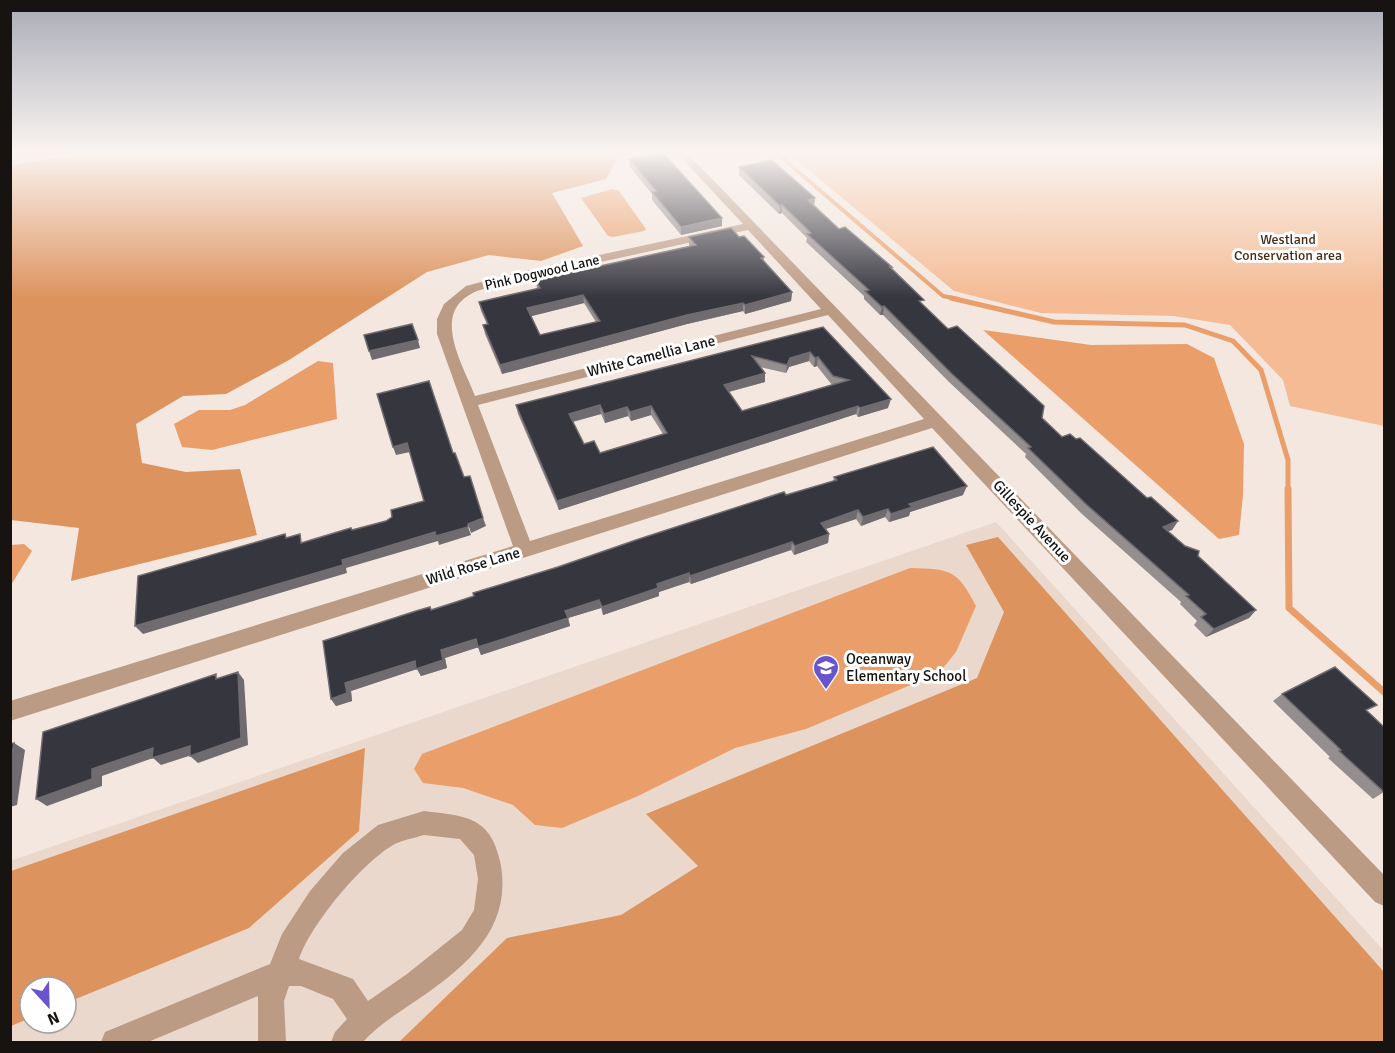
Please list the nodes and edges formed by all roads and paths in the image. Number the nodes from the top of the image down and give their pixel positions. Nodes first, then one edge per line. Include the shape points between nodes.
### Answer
1 (727, 200) edge
2 (752, 226) junction
3 (833, 310) junction
4 (470, 402) junction
5 (936, 421) junction
6 (524, 550) junction
7 (10, 711) edge
8 (1384, 893) edge
9 (281, 973) junction
10 (364, 1020) junction
11 (115, 1042) edge
12 (272, 1042) edge
13 (345, 1042) edge

1 - 2 street, Gillespie Avenue
2 - 3 street, Gillespie Avenue
2 - 4 street, Pink Dogwood Lane via 471,289 451,304 444,319 444,334
3 - 4 street, White Camellia Lane
3 - 5 street, Gillespie Avenue
4 - 6 street, Pink Dogwood Lane
5 - 6 street, Wild Rose Lane
5 - 8 street, Gillespie Avenue
6 - 7 street, Wild Rose Lane
9 - 10 street via 301,972 343,989
9 - 10 street via 291,943 319,900 352,862 387,834 424,823 466,828 485,849 491,879 486,914 471,939 417,984
9 - 11 street
9 - 12 street via 270,1001
10 - 13 street

